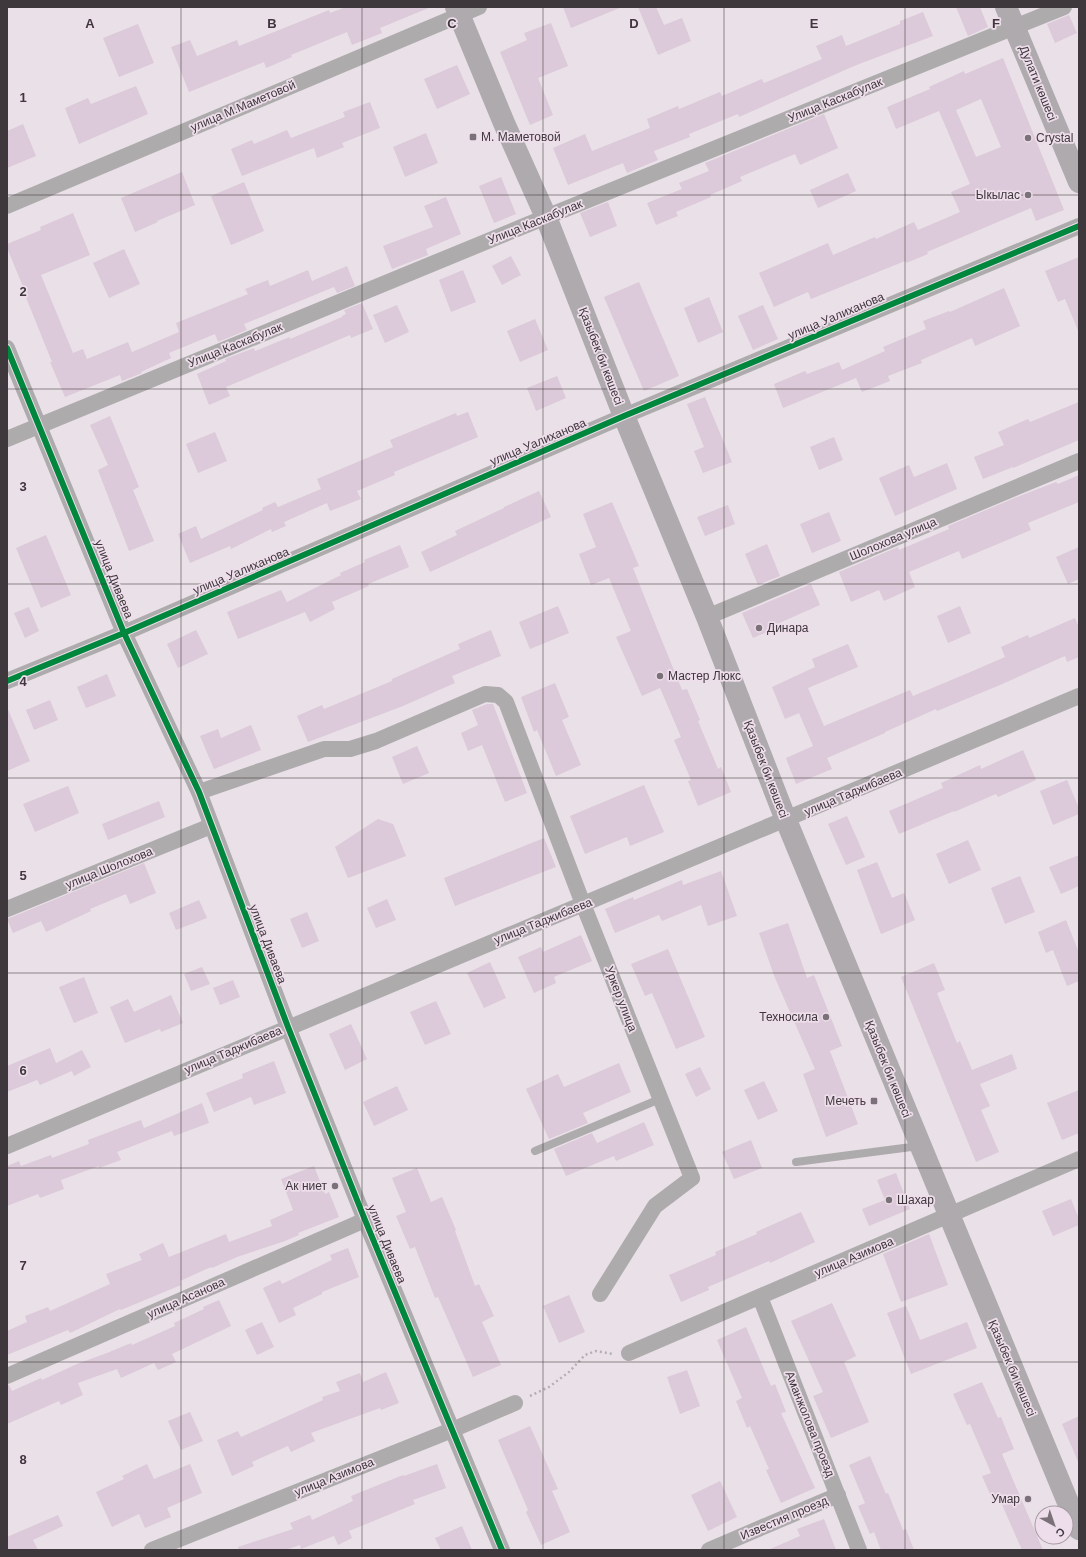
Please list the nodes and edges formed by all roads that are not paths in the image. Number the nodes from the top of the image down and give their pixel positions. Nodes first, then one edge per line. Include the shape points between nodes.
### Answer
1 (480, 7) edge
2 (1006, 7) edge
3 (1064, 7) edge
4 (458, 11) edge
5 (1015, 28) junction
6 (1079, 182) edge
7 (7, 206) edge
8 (546, 217) junction
9 (1079, 226) edge
10 (7, 348) edge
11 (624, 416) junction
12 (40, 426) junction
13 (7, 439) edge
14 (1079, 461) edge
15 (707, 617) junction
16 (124, 633) junction
17 (7, 681) edge
18 (1079, 696) edge
19 (199, 792) junction
20 (786, 820) junction
21 (211, 826) junction
22 (583, 904) junction
23 (7, 909) edge
24 (288, 1026) junction
25 (660, 1099) junction
26 (7, 1146) edge
27 (920, 1146) junction
28 (535, 1151) dead end
29 (1079, 1159) edge
30 (796, 1162) dead end
31 (949, 1216) junction
32 (365, 1220) junction
33 (600, 1294) dead end
34 (760, 1297) junction
35 (622, 1354) road end
36 (7, 1376) edge
37 (515, 1403) road end
38 (452, 1430) junction
39 (838, 1495) junction
40 (1079, 1529) edge
41 (152, 1550) edge
42 (502, 1550) edge
43 (709, 1550) edge
44 (859, 1550) edge

1 - 4 street, улица М.Маметовой
2 - 5 main road, Дулати көшесі
3 - 5 street, Улица Каскабулак
4 - 7 street, улица М.Маметовой
4 - 8 main road, Қазыбек би көшесі
5 - 6 main road, Дулати көшесі
5 - 8 street, Улица Каскабулак
8 - 11 main road, Қазыбек би көшесі
8 - 12 street, Улица Каскабулак
9 - 11 street, улица Уалиханова
10 - 12 street, улица Диваева
11 - 15 main road, Қазыбек би көшесі
11 - 16 street, улица Уалиханова
12 - 13 street, Улица Каскабулак
12 - 16 street, улица Диваева
14 - 15 street, Шолохова улица
15 - 20 main road, Қазыбек би көшесі
16 - 17 street, улица Уалиханова
16 - 19 street, улица Диваева
18 - 20 street, улица Таджибаева
19 - 21 street, улица Диваева
19 - 22 street, Уркер улица via 324,749 350,749 376,741 485,694 498,695 506,702
20 - 22 street, улица Таджибаева
20 - 27 main road, Қазыбек би көшесі
21 - 23 street, улица Шолохова
21 - 24 street, улица Диваева
22 - 24 street, улица Таджибаева
22 - 25 street, Уркер улица
24 - 26 street, улица Таджибаева
24 - 32 street, улица Диваева
25 - 28 lane
25 - 33 street, Уркер улица via 692,1178 655,1206
27 - 30 lane
27 - 31 main road, Қазыбек би көшесі
29 - 31 street, улица Азимова
31 - 34 street, улица Азимова
31 - 40 main road, Қазыбек би көшесі
32 - 36 street, улица Асанова
32 - 38 street, улица Диваева
34 - 35 street, улица Азимова
34 - 39 street, Аманжолова проезд
37 - 38 street, улица Азимова
38 - 41 street, улица Азимова
38 - 42 street, улица Диваева
39 - 43 street, Известия проезд
39 - 44 street, Аманжолова проезд

